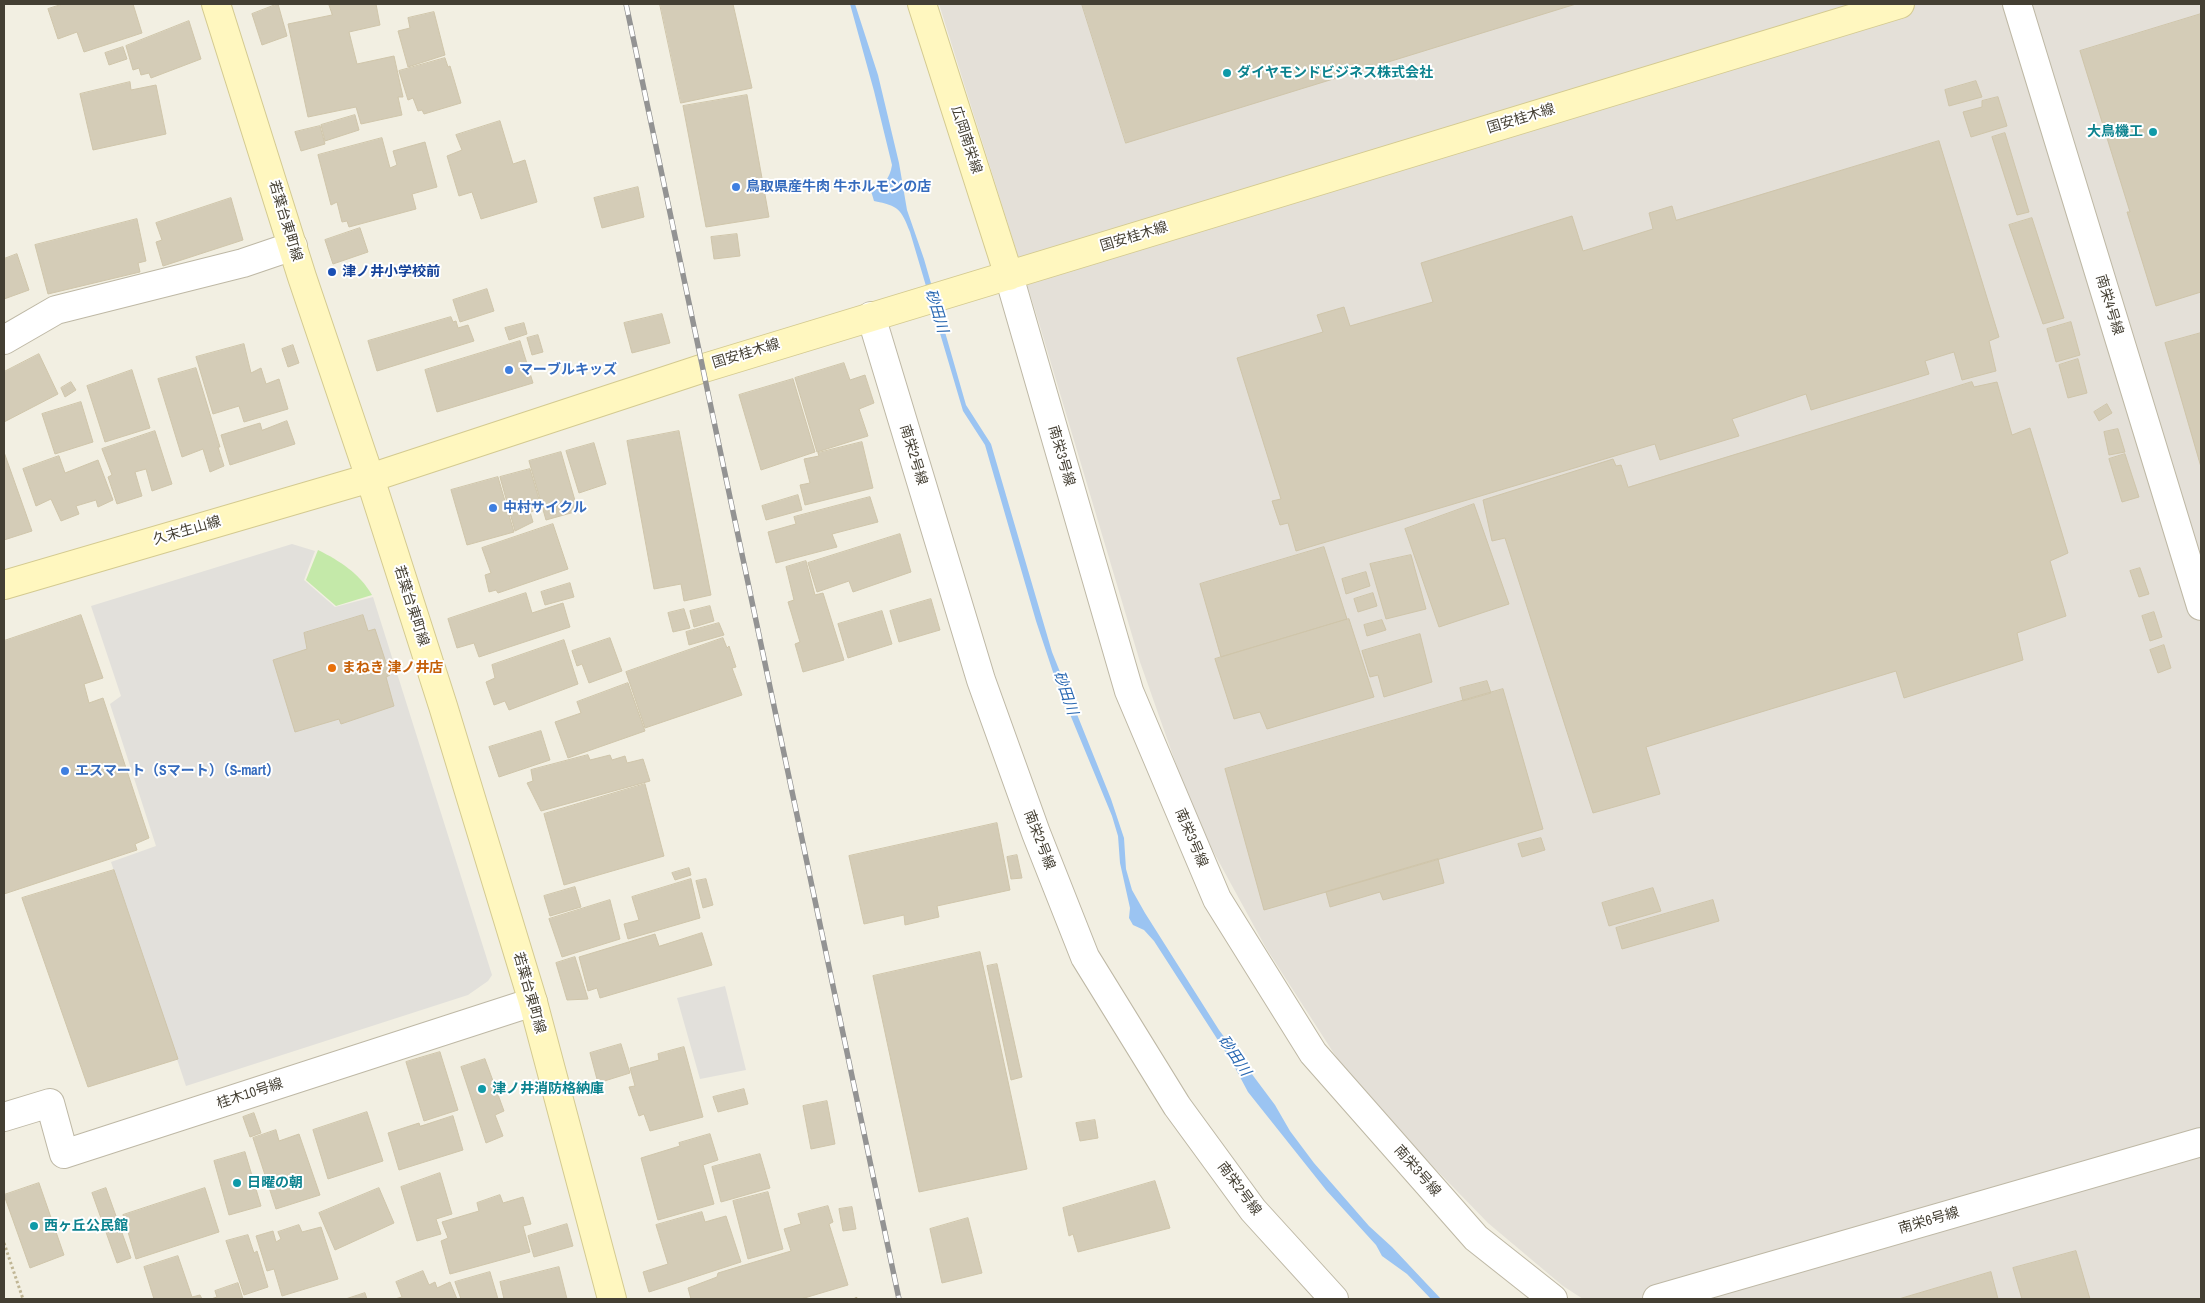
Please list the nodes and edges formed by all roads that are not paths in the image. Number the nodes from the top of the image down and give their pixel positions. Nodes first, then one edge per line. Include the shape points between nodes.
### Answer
1 (216, 4) edge
2 (922, 4) edge
3 (1900, 4) edge
4 (2017, 4) edge
5 (293, 246) junction
6 (997, 280) junction
7 (883, 313) junction
8 (4, 340) edge
9 (370, 478) junction
10 (4, 585) edge
11 (2201, 606) edge
12 (533, 1002) junction
13 (4, 1117) edge
14 (2201, 1142) edge
15 (612, 1299) edge
16 (1334, 1299) edge
17 (1553, 1299) edge
18 (1657, 1299) edge

1 - 5 main road, 若葉台東町線
2 - 6 main road, 広岡南栄線
3 - 6 main road, 国安桂木線
4 - 11 street, 南栄4号線
5 - 8 street via 243,263 56,310
5 - 9 main road, 若葉台東町線
6 - 7 main road, 国安桂木線
6 - 17 street, 南栄3号線 via 1129,691 1217,899 1313,1053 1476,1238
7 - 9 main road, 国安桂木線
7 - 16 street, 南栄2号線 via 981,680 1085,957 1177,1106 1254,1210
9 - 10 main road, 久末生山線
9 - 12 main road, 若葉台東町線
12 - 13 street, 桂木10号線 via 64,1154 50,1103
12 - 15 main road, 若葉台東町線
14 - 18 street, 南栄6号線

